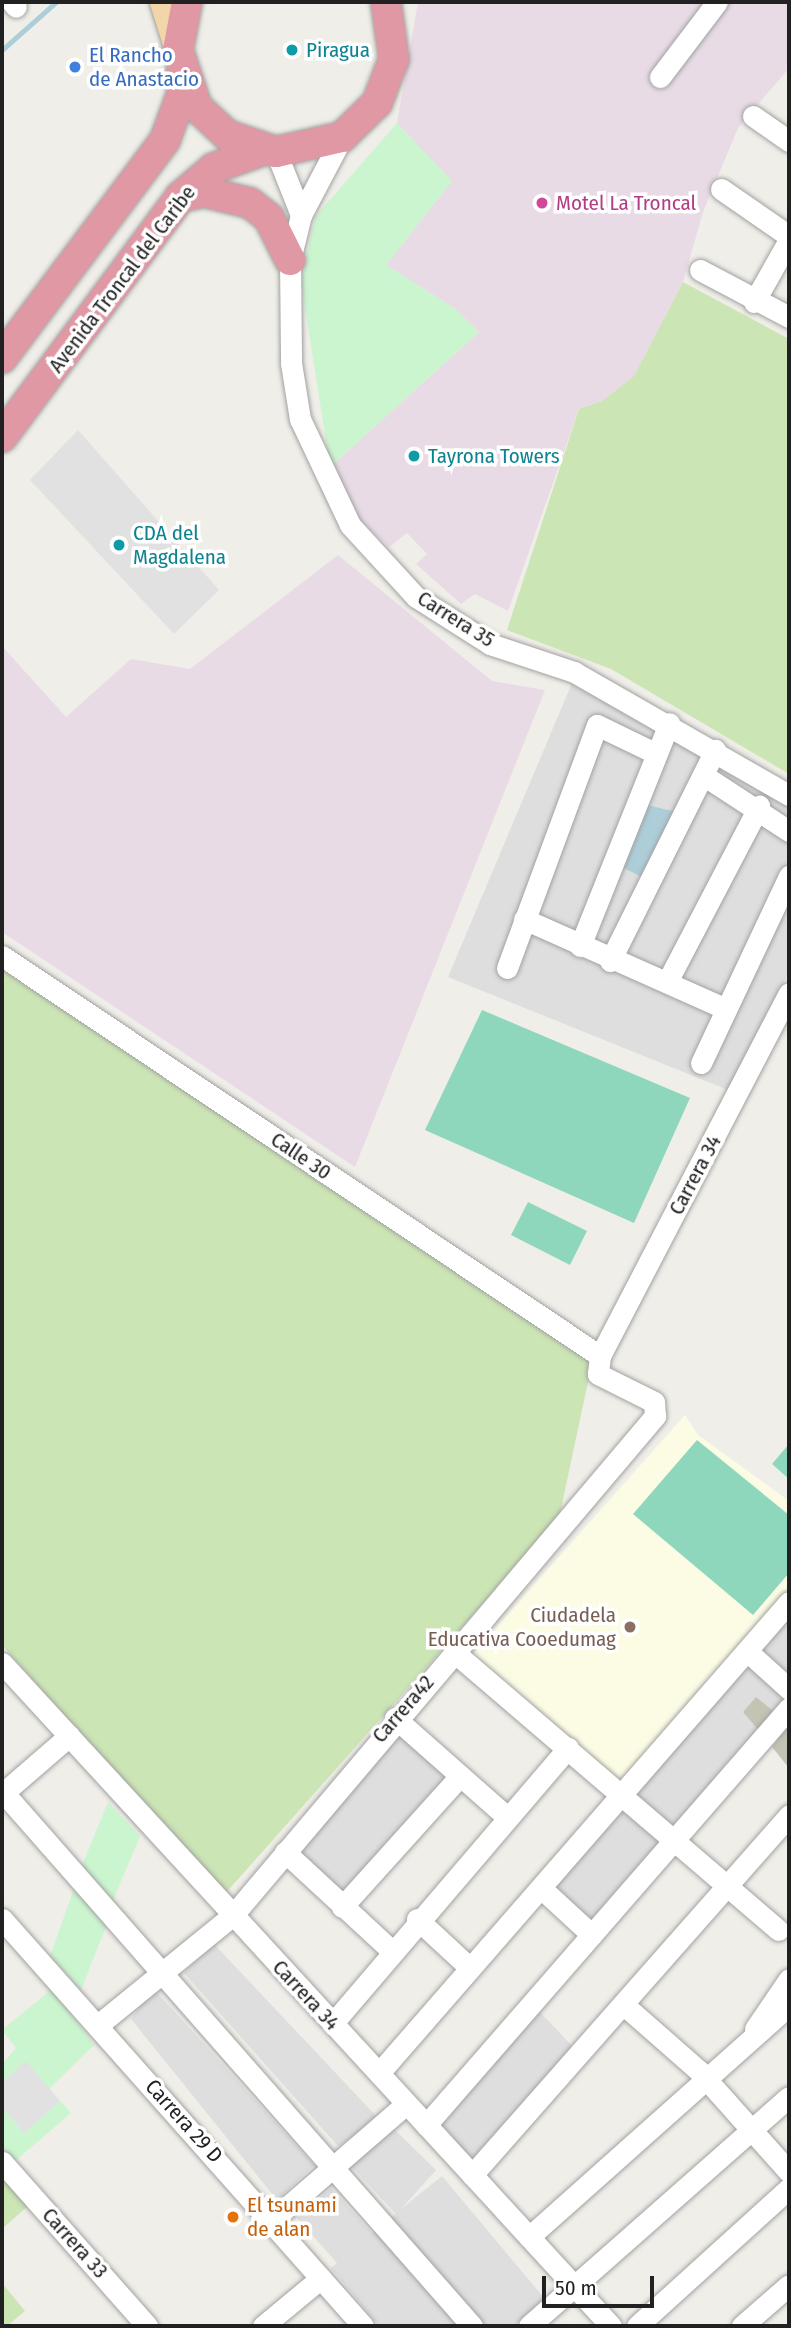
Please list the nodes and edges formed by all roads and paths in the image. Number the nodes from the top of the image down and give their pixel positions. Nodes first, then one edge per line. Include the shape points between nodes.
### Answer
1 (163, 2) edge
2 (187, 2) edge
3 (386, 2) edge
4 (393, 2) edge
5 (717, 2) edge
6 (395, 40) junction
7 (179, 60) junction
8 (660, 77) dead end
9 (753, 116) dead end
10 (342, 137) junction
11 (789, 141) edge
12 (270, 151) junction
13 (721, 189) dead end
14 (180, 197) junction
15 (301, 215) junction
16 (789, 238) edge
17 (290, 260) junction
18 (700, 270) dead end
19 (754, 302) junction
20 (34, 314) junction
21 (789, 317) edge
22 (2, 341) edge
23 (2, 358) edge
24 (2, 437) edge
25 (669, 723) junction
26 (715, 750) junction
27 (655, 753) junction
28 (704, 775) junction
29 (789, 795) edge
30 (759, 806) junction
31 (789, 831) edge
32 (789, 876) edge
33 (524, 919) junction
34 (580, 946) junction
35 (2, 956) edge
36 (610, 961) junction
37 (507, 968) dead end
38 (667, 982) junction
39 (789, 993) edge
40 (726, 1009) junction
41 (701, 1063) dead end
42 (600, 1356) junction
43 (789, 1602) edge
44 (747, 1651) junction
45 (454, 1652) junction
46 (2, 1663) edge
47 (789, 1689) edge
48 (789, 1708) edge
49 (394, 1718) junction
50 (69, 1736) junction
51 (568, 1748) junction
52 (458, 1777) junction
53 (2, 1793) edge
54 (622, 1796) junction
55 (789, 1815) edge
56 (507, 1817) junction
57 (672, 1841) junction
58 (285, 1852) junction
59 (727, 1887) junction
60 (541, 1888) junction
61 (342, 1907) junction
62 (233, 1915) junction
63 (2, 1919) edge
64 (417, 1919) junction
65 (778, 1930) dead end
66 (592, 1935) junction
67 (391, 1950) junction
68 (470, 1968) junction
69 (162, 1973) junction
70 (789, 1979) edge
71 (624, 2005) junction
72 (789, 2005) edge
73 (333, 2023) junction
74 (98, 2025) junction
75 (752, 2038) junction
76 (379, 2073) junction
77 (707, 2081) junction
78 (789, 2096) edge
79 (407, 2104) junction
80 (426, 2125) junction
81 (752, 2129) junction
82 (2, 2162) edge
83 (332, 2169) junction
84 (789, 2172) edge
85 (472, 2175) junction
86 (789, 2188) edge
87 (272, 2220) junction
88 (529, 2237) junction
89 (321, 2278) junction
90 (789, 2285) edge
91 (574, 2286) junction
92 (137, 2322) edge
93 (263, 2326) edge
94 (363, 2326) edge
95 (472, 2326) edge
96 (529, 2326) edge
97 (611, 2326) edge
98 (637, 2326) edge
99 (743, 2326) edge

1 - 7 main road
2 - 7 highway
3 - 6 highway
4 - 6 highway
5 - 8 street
6 - 10 highway via 377,103
7 - 12 highway via 211,122
7 - 20 highway via 183,91 165,140
9 - 11 street
10 - 12 highway, Avenida Troncal del Caribe
10 - 15 street, Carrera 35
12 - 14 highway, Avenida Troncal del Caribe via 215,168
12 - 15 street
13 - 16 street
14 - 17 highway via 228,194 250,203 269,218
14 - 24 highway, Avenida Troncal del Caribe
15 - 17 street, Carrera 35
16 - 19 street
17 - 25 street, Carrera 35 via 291,363 300,419 350,525 416,597 490,643 574,672
18 - 19 street
19 - 21 street
20 - 22 street
20 - 23 highway
25 - 26 street, Carrera 35
25 - 27 street
26 - 28 street
26 - 29 street, Carrera 35
27 - 33 street via 597,725
27 - 34 street
28 - 30 street
28 - 36 street
30 - 31 street
30 - 38 street
32 - 40 street
33 - 34 street
33 - 37 street
34 - 36 street
35 - 42 street, Calle 30
36 - 38 street
38 - 40 street
39 - 42 street, Carrera 34
40 - 41 street
42 - 45 street, Carrera42 via 598,1374 654,1402 655,1416
43 - 44 street
44 - 47 street
44 - 54 street
45 - 49 street, Carrera42
45 - 51 street
46 - 50 street, Carrera 34
48 - 57 street
49 - 52 street
49 - 58 street, Carrera42
50 - 53 street
50 - 62 street, Carrera 34
51 - 54 street
51 - 56 street
52 - 56 street
52 - 61 street
53 - 69 street
54 - 57 street
54 - 60 street
55 - 59 street
56 - 64 street
57 - 59 street
57 - 66 street
58 - 61 street
58 - 62 street, Carrera42
59 - 65 street
59 - 71 street
60 - 66 street
60 - 68 street
61 - 67 street
62 - 69 street, Carrera42
62 - 73 street, Carrera 34
63 - 74 street, Carrera 29 D
64 - 67 street
64 - 68 street
66 - 80 street
67 - 73 street
68 - 76 street
69 - 74 street, Carrera42
69 - 83 street
70 - 75 street via 764,2010
71 - 77 street
71 - 85 street
72 - 75 street
73 - 76 street, Carrera 34
74 - 87 street, Carrera 29 D
75 - 77 street
76 - 79 street, Carrera 34
77 - 81 street
77 - 88 street
78 - 81 street
79 - 80 street, Carrera 34
79 - 83 street
80 - 85 street, Carrera 34
81 - 84 street
81 - 91 street
82 - 92 street, Carrera 33
83 - 87 street
83 - 95 street
85 - 88 street, Carrera 34
86 - 98 street
87 - 89 street, Carrera 29 D
88 - 91 street, Carrera 34
89 - 93 street
89 - 94 street, Carrera 29 D
90 - 99 street
91 - 96 street
91 - 97 street, Carrera 34

